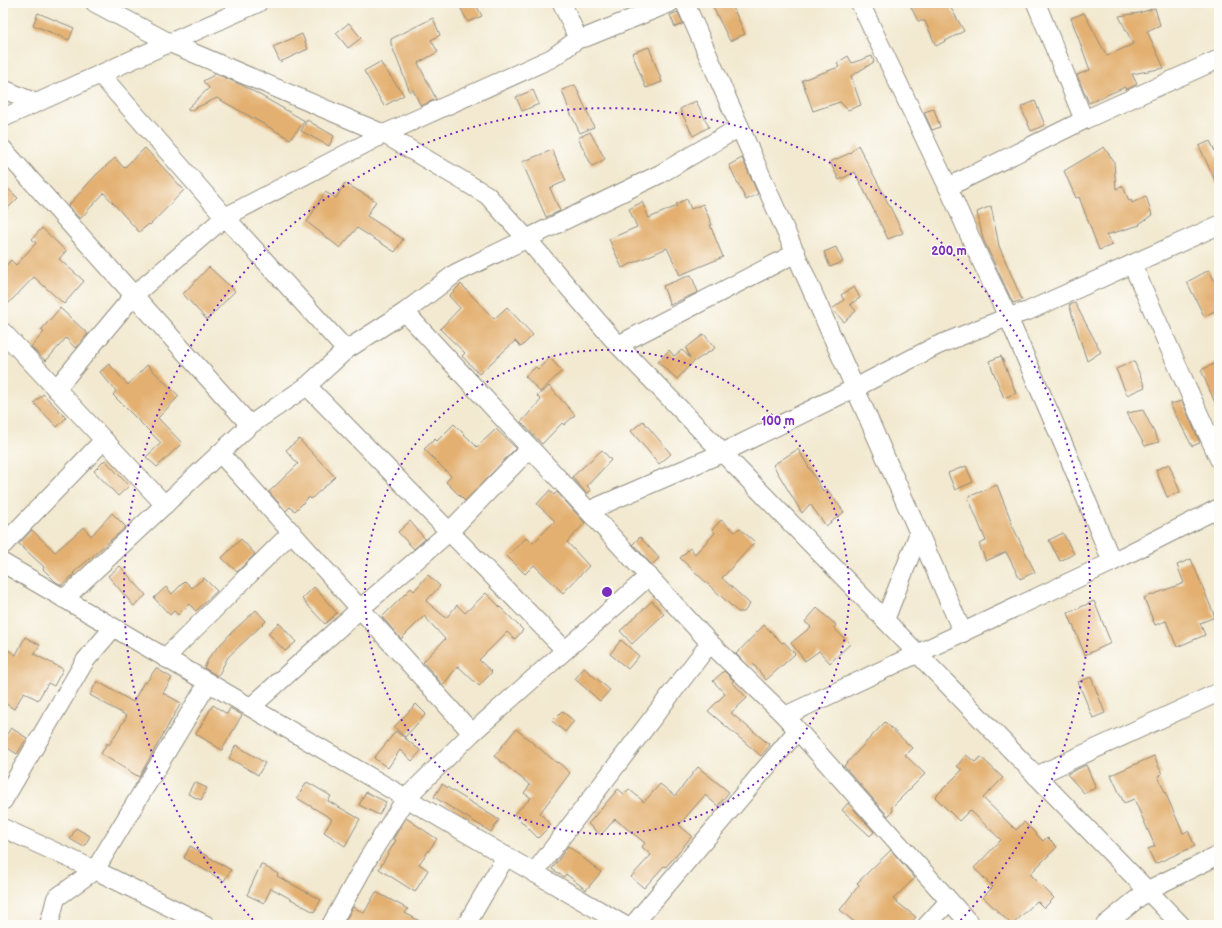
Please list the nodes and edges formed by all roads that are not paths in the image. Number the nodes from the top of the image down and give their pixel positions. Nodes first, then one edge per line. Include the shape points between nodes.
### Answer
1 (95, 3) edge
2 (258, 3) edge
3 (562, 3) edge
4 (670, 3) edge
5 (686, 3) edge
6 (860, 3) edge
7 (1036, 3) edge
8 (578, 39) junction
9 (170, 43) junction
10 (1219, 59) edge
11 (100, 74) junction
12 (3, 89) edge
13 (36, 103) junction
14 (3, 118) edge
15 (1084, 120) junction
16 (740, 127) junction
17 (384, 134) junction
18 (3, 149) edge
19 (948, 187) junction
20 (224, 216) junction
21 (1219, 224) edge
22 (527, 239) junction
23 (796, 253) junction
24 (1132, 264) junction
25 (134, 295) junction
26 (405, 312) junction
27 (1008, 317) junction
28 (3, 332) edge
29 (618, 345) junction
30 (346, 350) junction
31 (307, 386) junction
32 (855, 388) junction
33 (56, 389) junction
34 (250, 425) junction
35 (104, 440) junction
36 (530, 448) junction
37 (220, 452) junction
38 (722, 453) junction
39 (1219, 459) edge
40 (165, 505) junction
41 (1219, 508) edge
42 (588, 510) junction
43 (292, 532) junction
44 (450, 532) junction
45 (919, 533) junction
46 (3, 545) edge
47 (1112, 562) junction
48 (3, 563) edge
49 (649, 576) junction
50 (64, 599) junction
51 (361, 608) junction
52 (885, 620) junction
53 (114, 628) junction
54 (963, 633) junction
55 (710, 643) junction
56 (565, 650) junction
57 (918, 654) junction
58 (165, 658) junction
59 (208, 682) junction
60 (1219, 692) edge
61 (251, 707) junction
62 (785, 716) junction
63 (797, 731) junction
64 (472, 733) junction
65 (1036, 776) junction
66 (406, 798) junction
67 (3, 801) edge
68 (3, 828) edge
69 (1219, 855) edge
70 (506, 856) junction
71 (95, 870) junction
72 (534, 873) junction
73 (1148, 890) junction
74 (949, 901) junction
75 (49, 925) edge
76 (206, 925) edge
77 (331, 925) edge
78 (466, 925) edge
79 (624, 925) edge
80 (633, 925) edge
81 (927, 925) edge
82 (971, 925) edge
83 (1105, 925) edge
84 (1181, 925) edge

1 - 9 street
2 - 9 street
3 - 8 street
4 - 8 street
5 - 16 street
6 - 19 street
7 - 15 street
8 - 17 street via 552,58
9 - 11 street
9 - 17 street
10 - 15 street
11 - 13 street
11 - 20 street
12 - 13 street
13 - 14 street
15 - 19 street
16 - 22 street via 660,174
16 - 23 street
17 - 20 street
17 - 22 street via 487,194
18 - 25 street
19 - 27 street
20 - 25 street
20 - 30 street
21 - 24 street
22 - 26 street via 456,273
22 - 29 street
23 - 29 street
23 - 32 street
24 - 27 street via 1028,311
24 - 39 street
25 - 33 street
25 - 34 street
26 - 30 street
26 - 36 street
27 - 32 street via 936,346
27 - 47 street
28 - 33 street
29 - 38 street
30 - 31 street
31 - 34 street
31 - 44 street
32 - 38 street
32 - 45 street
33 - 35 street
34 - 37 street
35 - 40 street
35 - 46 street
36 - 42 street
36 - 44 street
37 - 40 street
37 - 43 street
38 - 42 street
38 - 52 street
40 - 50 street
41 - 47 street
42 - 49 street
43 - 51 street
43 - 58 street
44 - 51 street
44 - 56 street
45 - 52 street
45 - 54 street
47 - 54 street
48 - 50 street
49 - 55 street
49 - 56 street
50 - 53 street
51 - 61 street
51 - 64 street
52 - 57 street
53 - 58 street
53 - 67 street via 85,661
54 - 57 street
55 - 62 street
55 - 72 street
56 - 64 street
57 - 62 street
57 - 65 street
58 - 59 street
59 - 61 street
59 - 71 street
60 - 65 street
61 - 66 street
62 - 63 street
63 - 74 street
63 - 80 street
64 - 66 street
65 - 73 street
66 - 70 street
66 - 77 street
68 - 71 street
69 - 73 street
70 - 72 street
70 - 78 street
71 - 75 street via 56,898
71 - 76 street
72 - 79 street
73 - 83 street
73 - 84 street
74 - 81 street
74 - 82 street

